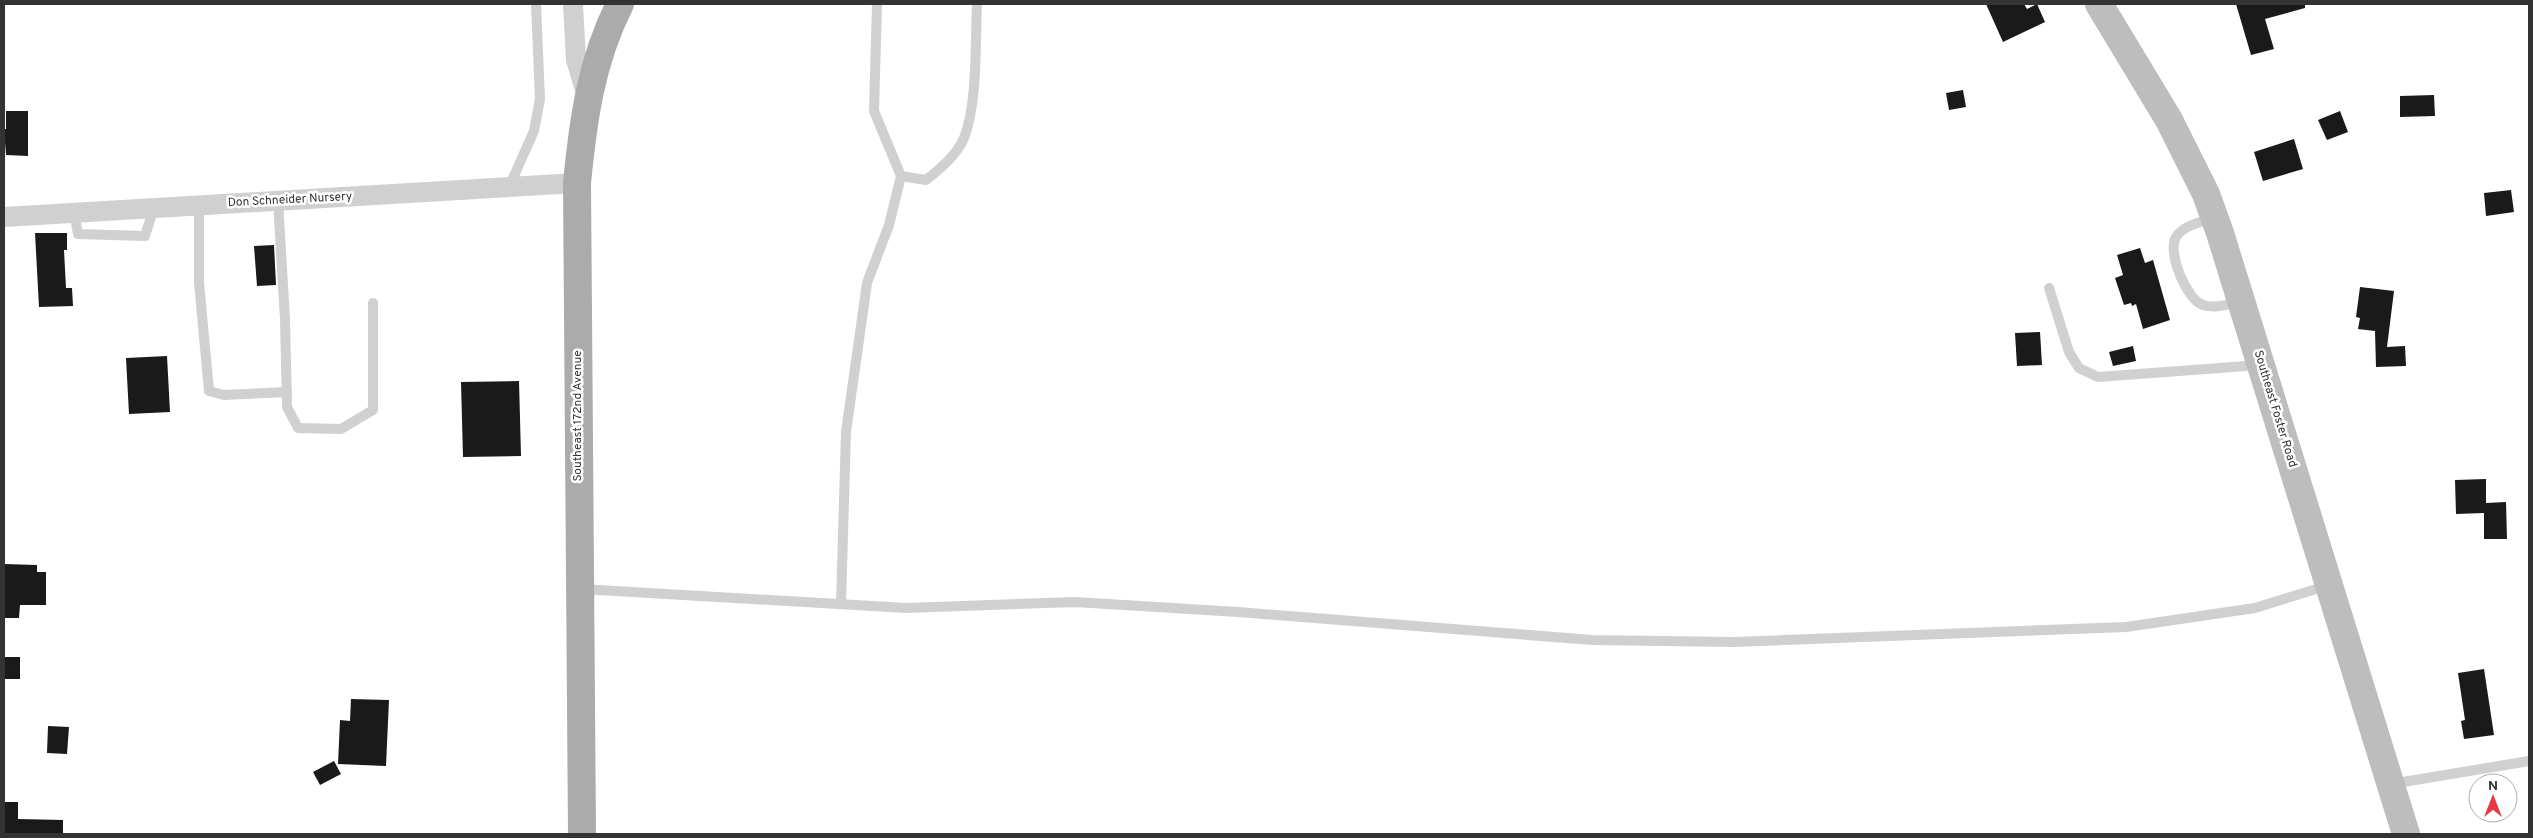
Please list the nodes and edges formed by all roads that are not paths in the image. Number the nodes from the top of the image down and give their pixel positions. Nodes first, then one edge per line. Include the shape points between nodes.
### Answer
1 (536, 4) edge
2 (573, 4) edge
3 (620, 4) edge
4 (877, 4) edge
5 (977, 4) edge
6 (2099, 4) edge
7 (587, 97) junction
8 (901, 176) junction
9 (577, 183) junction
10 (509, 187) junction
11 (278, 200) junction
12 (199, 205) junction
13 (154, 207) junction
14 (74, 212) junction
15 (4, 216) edge
16 (2214, 218) junction
17 (2049, 288) dead end
18 (2242, 302) junction
19 (373, 303) dead end
20 (2261, 364) junction
21 (287, 392) junction
22 (2329, 585) junction
23 (580, 589) junction
24 (841, 604) junction
25 (2529, 761) edge
26 (2390, 784) junction
27 (582, 834) edge
28 (2406, 834) edge

1 - 10 lane via 540,99 534,131
2 - 7 street via 576,60
3 - 7 main road, Southeast 172nd Avenue
4 - 8 lane via 874,111
5 - 8 lane via 972,107 964,138 946,163 926,180
6 - 16 main road, Southeast Foster Road via 2169,120
7 - 9 main road, Southeast 172nd Avenue
8 - 24 lane via 889,225 867,284 848,422
9 - 10 street, Don Schneider Nursery
9 - 23 main road, Southeast 172nd Avenue
10 - 11 street, Don Schneider Nursery
11 - 12 street, Don Schneider Nursery
11 - 21 lane
12 - 13 street, Don Schneider Nursery
12 - 21 lane via 199,282 209,390 224,395
13 - 14 street, Don Schneider Nursery
13 - 14 lane via 145,236 78,234
14 - 15 street, Don Schneider Nursery
16 - 18 main road, Southeast Foster Road
16 - 18 lane via 2185,228 2176,236 2172,248 2181,278 2200,304 2211,307
17 - 20 lane via 2069,352 2079,368 2098,377
18 - 20 main road, Southeast Foster Road
19 - 21 lane via 373,410 341,429 298,428 287,407
20 - 22 main road, Southeast Foster Road
22 - 24 lane via 2255,608 2126,627 1734,642 1592,640 1075,602 906,608
22 - 26 main road, Southeast Foster Road
23 - 24 lane
23 - 27 main road, Southeast 172nd Avenue
25 - 26 lane
26 - 28 main road, Southeast Foster Road

